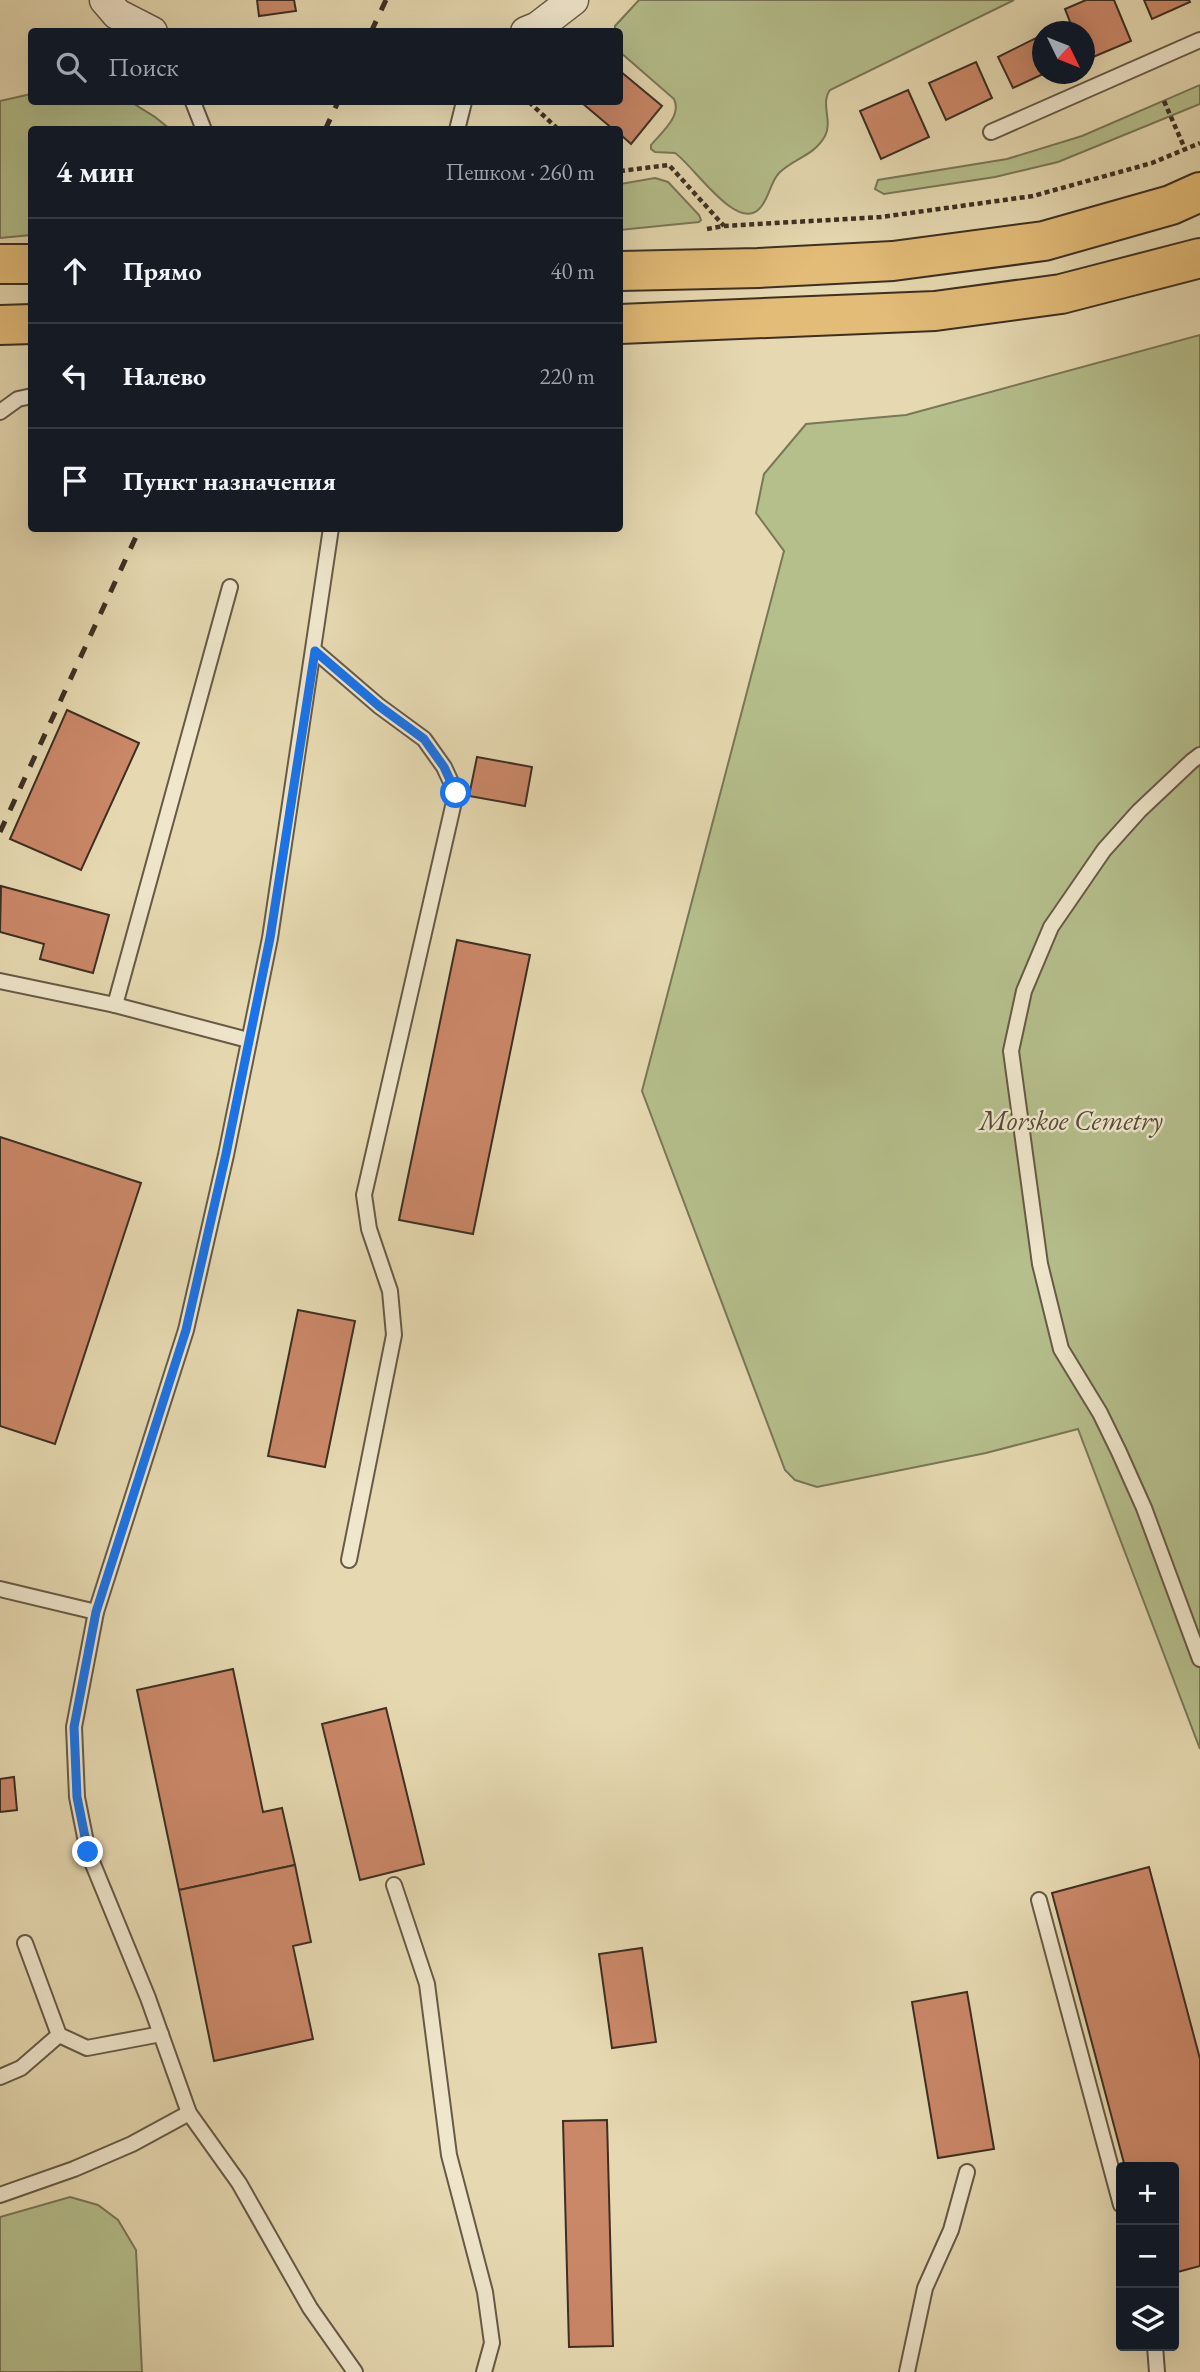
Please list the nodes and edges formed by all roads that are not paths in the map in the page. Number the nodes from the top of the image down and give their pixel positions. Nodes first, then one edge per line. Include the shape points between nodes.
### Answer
1 (105, 0) edge
2 (573, 0) edge
3 (144, 28) edge
4 (536, 28) edge
5 (1200, 40) edge
6 (194, 105) edge
7 (463, 105) edge
8 (202, 126) edge
9 (458, 126) edge
10 (991, 132) dead end
11 (1200, 192) edge
12 (1200, 258) edge
13 (0, 264) edge
14 (28, 264) edge
15 (623, 271) edge
16 (28, 324) edge
17 (623, 324) edge
18 (0, 325) edge
19 (28, 397) edge
20 (0, 412) edge
21 (330, 532) edge
22 (230, 587) dead end
23 (315, 651) junction
24 (1200, 755) edge
25 (0, 981) edge
26 (115, 1005) junction
27 (248, 1040) junction
28 (349, 1560) dead end
29 (0, 1589) edge
30 (96, 1612) junction
31 (1200, 1659) edge
32 (394, 1885) dead end
33 (1039, 1900) dead end
34 (24, 1943) dead end
35 (161, 2034) junction
36 (59, 2035) junction
37 (0, 2077) edge
38 (189, 2113) junction
39 (967, 2172) dead end
40 (1116, 2186) edge
41 (0, 2195) edge
42 (1156, 2351) edge
43 (355, 2372) edge
44 (484, 2372) edge
45 (907, 2372) edge
46 (1157, 2372) edge

1 - 3 street via 117,14
2 - 4 street
5 - 10 lane
6 - 8 lane
7 - 9 lane
11 - 15 highway via 1171,205 1030,242 892,261
12 - 17 highway via 1061,294 935,312
13 - 14 highway
16 - 18 highway
19 - 20 lane
21 - 23 lane
22 - 26 lane
23 - 27 lane via 270,938
23 - 28 lane via 424,739 456,793 364,1195 369,1229 390,1291 394,1335
24 - 31 lane via 1104,850 1051,927 1024,991 1011,1051 1040,1264 1061,1349 1100,1413 1144,1508
25 - 26 lane
26 - 27 lane
27 - 30 lane via 186,1330
29 - 30 lane
30 - 35 lane via 74,1727 77,1797 88,1852
32 - 44 lane via 427,1984 449,2155 485,2292 492,2343
33 - 40 lane
34 - 36 lane
35 - 36 lane via 87,2048
35 - 38 lane
36 - 37 lane via 22,2068
38 - 41 lane via 132,2144
38 - 43 lane via 239,2183 310,2308
39 - 45 lane via 951,2230 925,2288
42 - 46 lane

